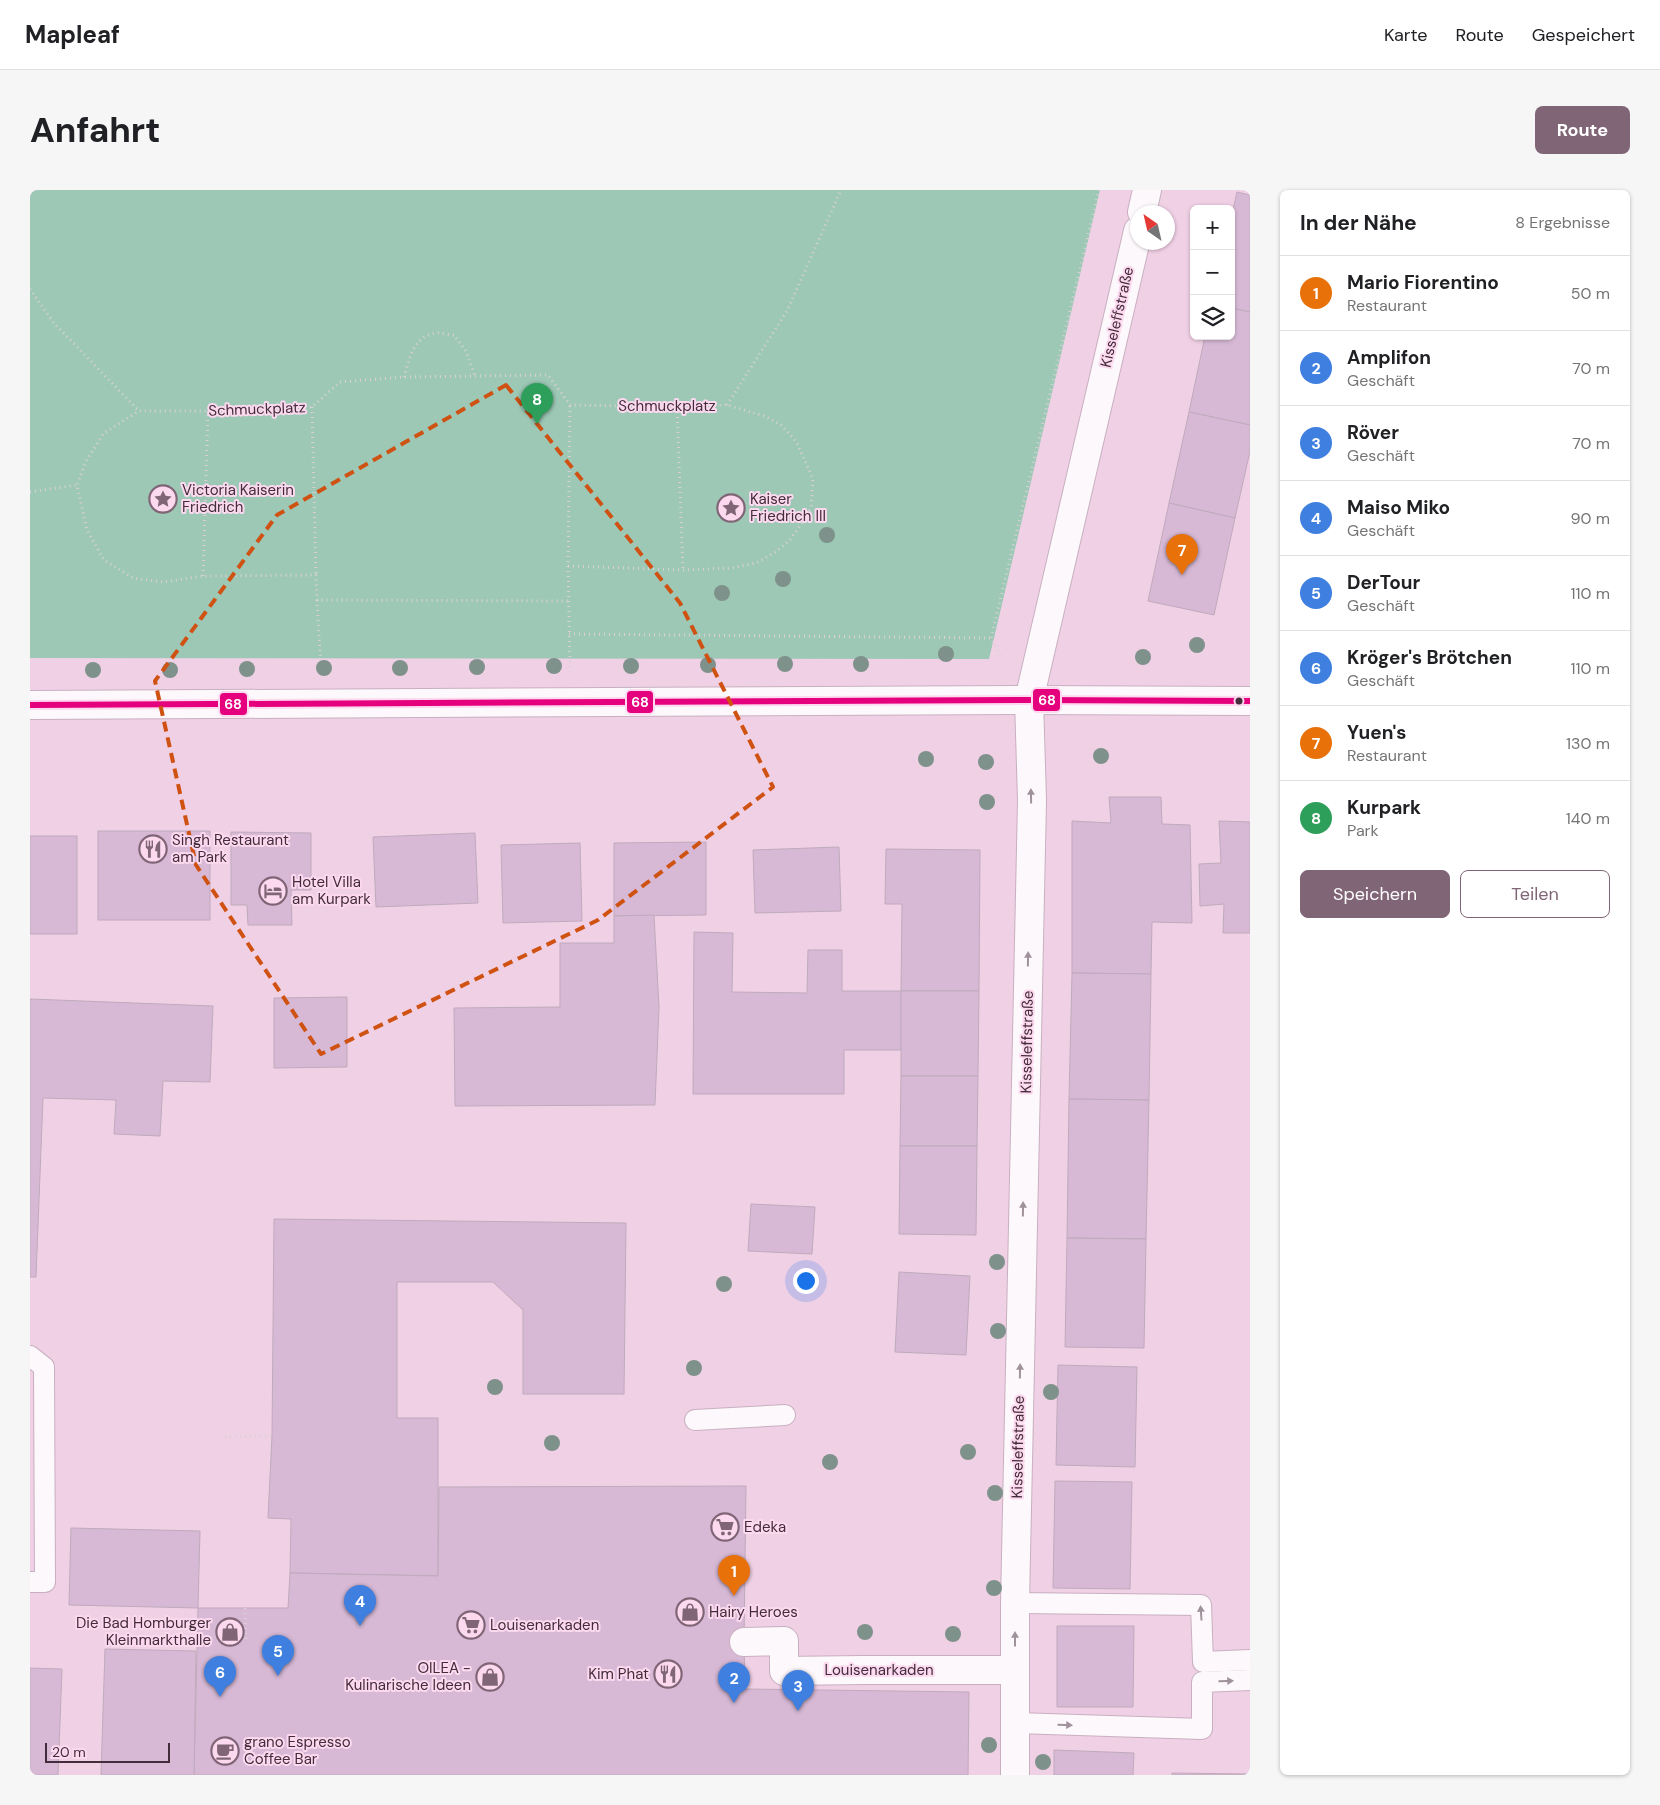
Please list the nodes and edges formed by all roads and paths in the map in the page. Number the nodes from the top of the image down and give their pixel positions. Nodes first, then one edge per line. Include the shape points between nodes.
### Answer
1 (841, 190) edge
2 (1100, 190) edge
3 (1147, 190) edge
4 (1144, 205) edge
5 (1134, 250) edge
6 (30, 289) edge
7 (475, 376) junction
8 (404, 377) junction
9 (570, 405) junction
10 (727, 405) junction
11 (312, 407) junction
12 (677, 407) junction
13 (139, 411) junction
14 (208, 411) junction
15 (77, 485) junction
16 (30, 492) edge
17 (568, 566) junction
18 (683, 570) junction
19 (316, 575) junction
20 (203, 576) junction
21 (317, 600) junction
22 (569, 601) junction
23 (569, 634) junction
24 (991, 638) junction
25 (1029, 700) junction
26 (1250, 701) edge
27 (570, 703) junction
28 (322, 704) junction
29 (30, 706) edge
30 (30, 1356) edge
31 (785, 1416) dead end
32 (695, 1420) dead end
33 (272, 1436) dead end
34 (225, 1437) dead end
35 (30, 1582) edge
36 (1015, 1603) junction
37 (245, 1608) dead end
38 (246, 1641) dead end
39 (744, 1642) dead end
40 (1250, 1660) edge
41 (1015, 1670) junction
42 (1250, 1680) edge
43 (1016, 1723) junction
44 (1015, 1775) edge

1 - 10 path via 787,311
2 - 24 path
3 - 4 street
5 - 25 street, Kisseleffstraße
6 - 13 path via 53,322
7 - 8 path, Schmuckplatz
7 - 8 path via 466,351 454,336 437,333 421,339 411,351
7 - 9 path, Schmuckplatz via 548,376
8 - 11 path, Schmuckplatz via 340,382
9 - 12 path, Schmuckplatz
9 - 17 path
10 - 12 path, Schmuckplatz
10 - 18 path, Schmuckplatz via 780,424 796,441 813,479 811,508 790,540 756,563 732,568
11 - 14 path, Schmuckplatz
11 - 19 path
12 - 18 path
13 - 14 path, Schmuckplatz
13 - 15 path via 104,433 86,461
14 - 20 path
15 - 16 path
15 - 20 path via 87,530 104,560 133,578 163,582
17 - 18 path, Schmuckplatz
17 - 22 path
19 - 20 path
19 - 21 path
21 - 22 path
21 - 28 path
22 - 23 path
23 - 24 path
23 - 27 path
24 - 25 path
25 - 26 street
25 - 27 street
36 -> 25 street, Kisseleffstraße via 1032,800
27 - 28 street
28 - 29 street
30 - 35 lane via 44,1367 44,1582
31 - 32 lane
33 - 34 path
40 -> 36 lane via 1203,1662 1201,1604
41 -> 36 street, Kisseleffstraße
37 - 38 path
39 - 41 street, Louisenarkaden via 784,1641 784,1671
41 - 43 street, Kisseleffstraße
43 -> 42 lane via 1202,1729 1202,1682
43 - 44 street, Kisseleffstraße

